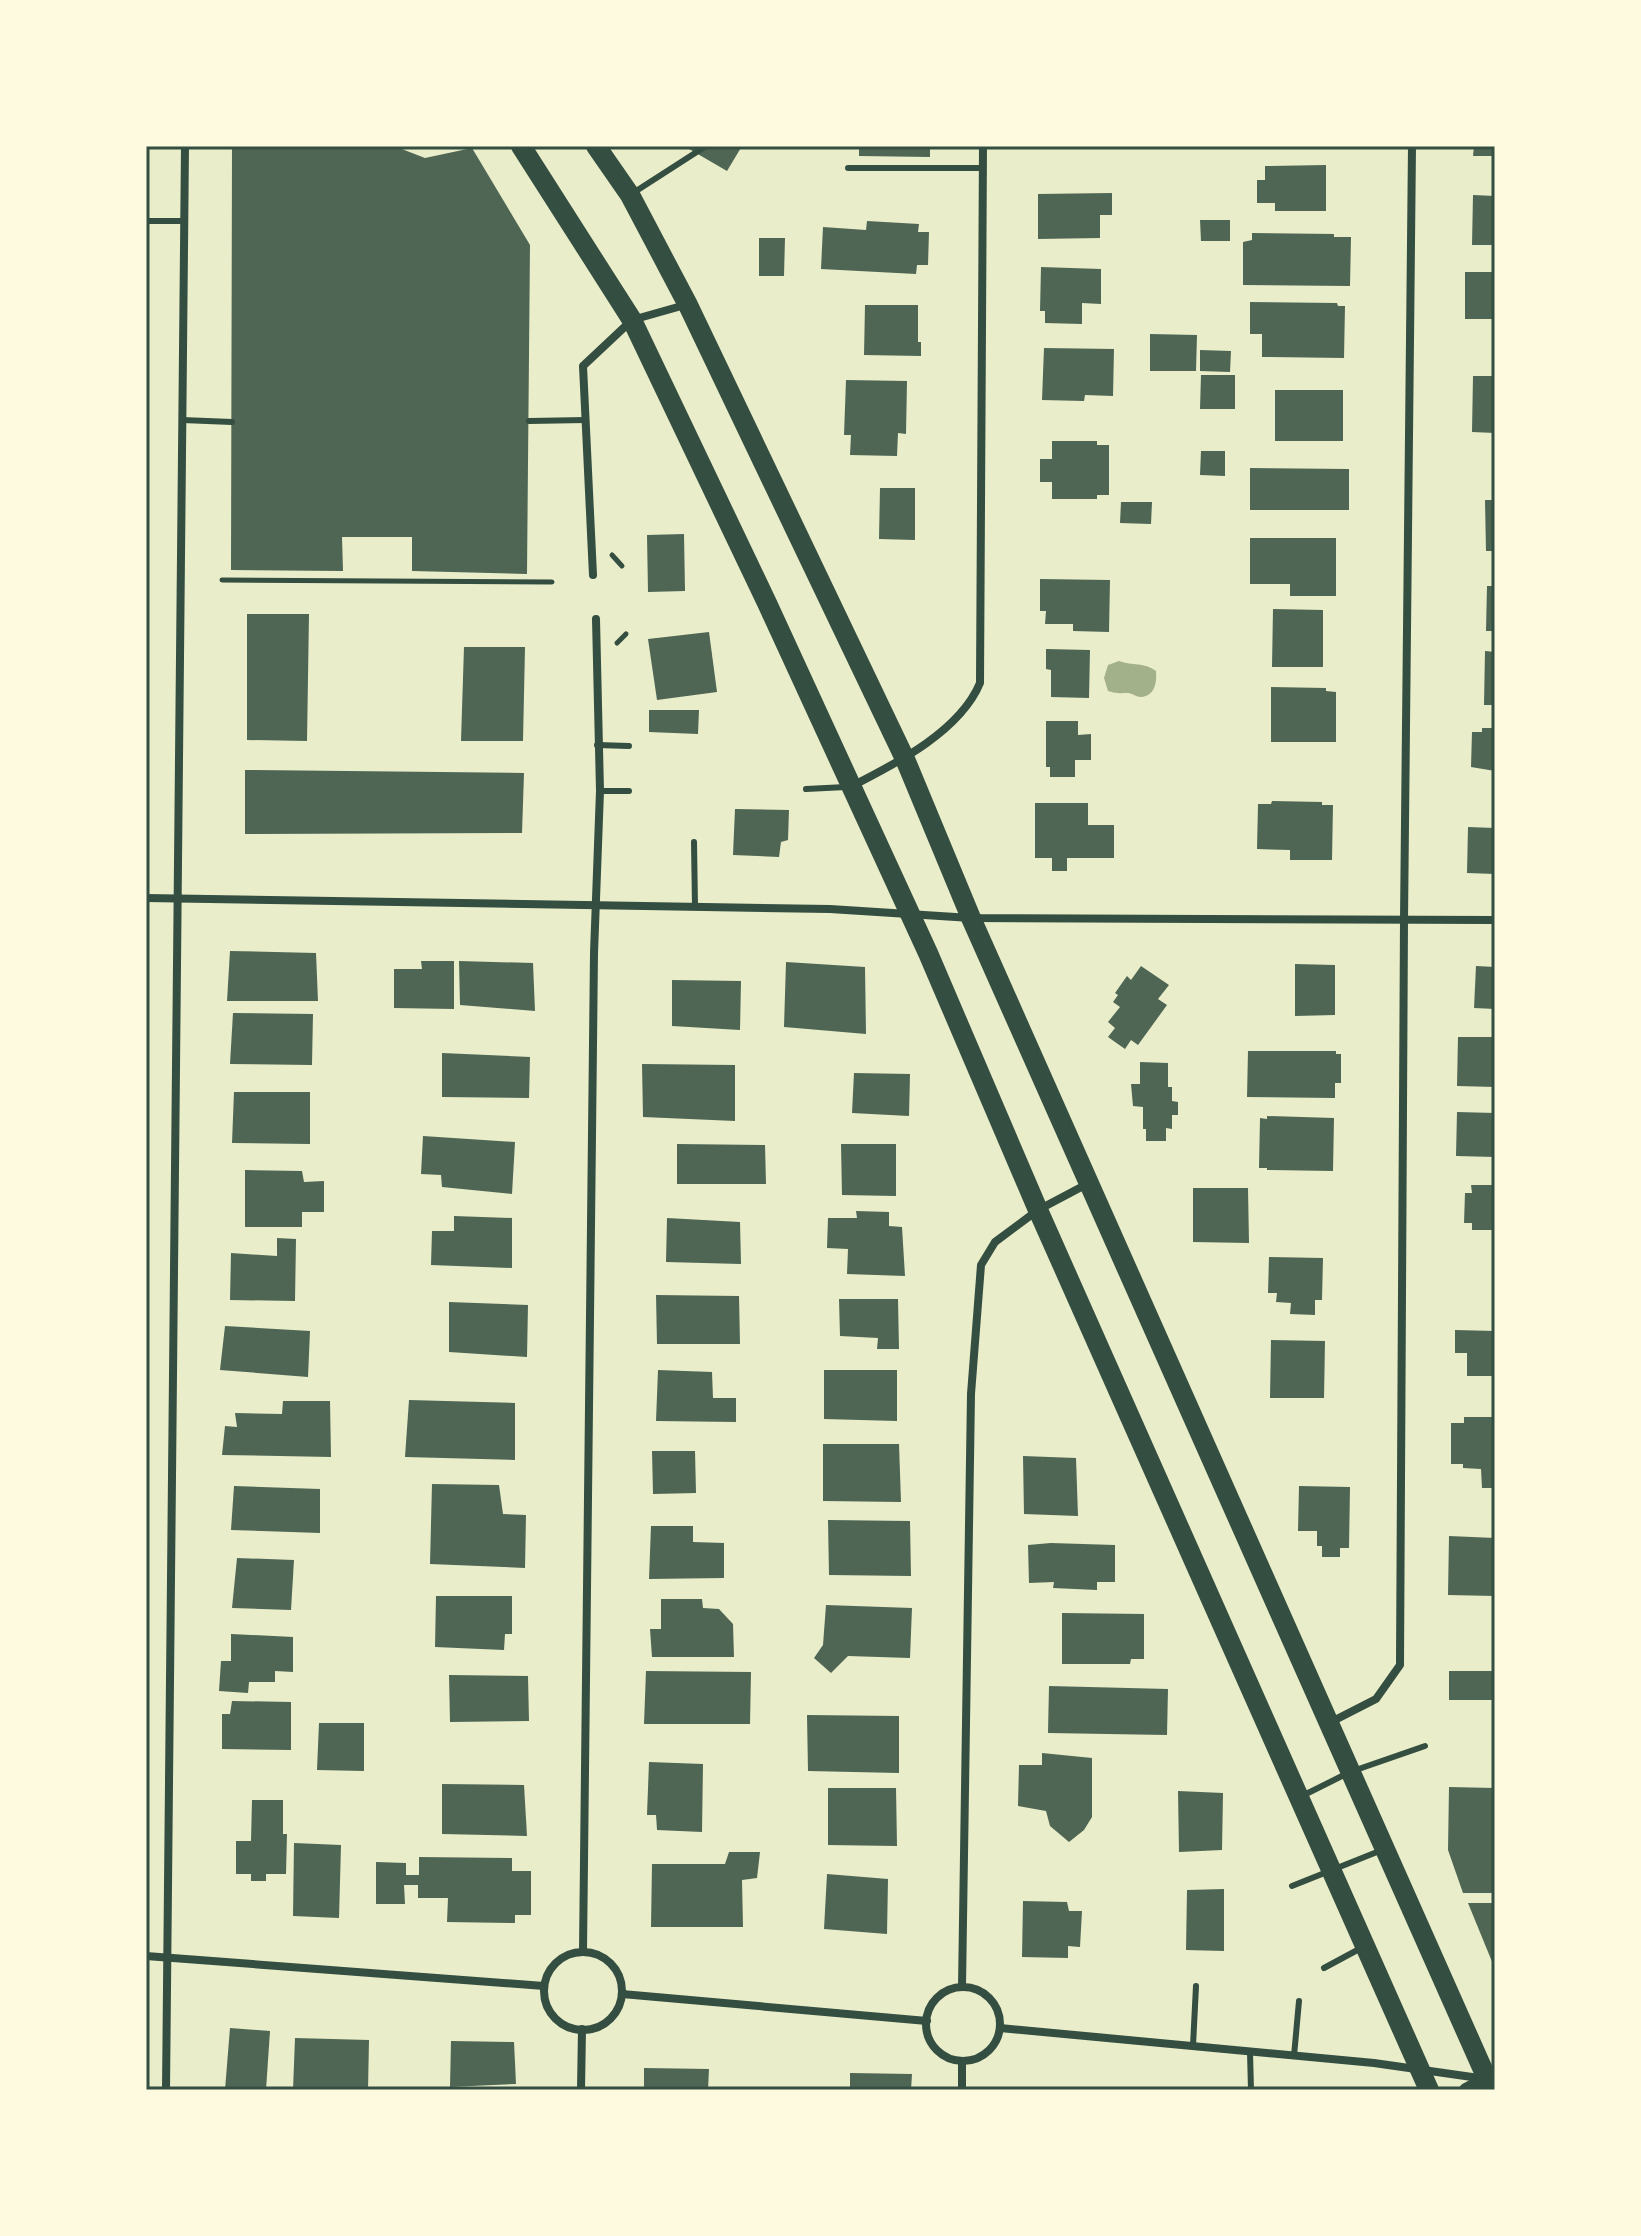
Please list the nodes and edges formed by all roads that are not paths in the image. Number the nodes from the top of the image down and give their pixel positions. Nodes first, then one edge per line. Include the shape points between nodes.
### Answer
1 (185, 146) edge
2 (521, 146) edge
3 (596, 146) edge
4 (706, 146) edge
5 (983, 146) edge
6 (1412, 146) edge
7 (848, 168) dead end
8 (983, 168) junction
9 (630, 195) junction
10 (146, 221) edge
11 (184, 221) junction
12 (688, 305) junction
13 (632, 320) junction
14 (182, 420) junction
15 (586, 420) junction
16 (529, 421) dead end
17 (232, 422) dead end
18 (593, 575) dead end
19 (596, 619) dead end
20 (597, 745) junction
21 (629, 746) dead end
22 (905, 759) junction
23 (852, 786) junction
24 (806, 789) dead end
25 (600, 791) junction
26 (629, 791) dead end
27 (694, 842) dead end
28 (146, 898) edge
29 (178, 898) junction
30 (594, 907) junction
31 (695, 907) junction
32 (908, 913) junction
33 (971, 918) junction
34 (1404, 920) junction
35 (1495, 920) edge
36 (1090, 1183) junction
37 (1038, 1210) junction
38 (1329, 1723) junction
39 (1425, 1746) dead end
40 (1350, 1772) junction
41 (1299, 1798) junction
42 (1386, 1849) junction
43 (1332, 1871) junction
44 (1292, 1886) dead end
45 (1365, 1946) junction
46 (583, 1952) junction
47 (146, 1956) edge
48 (169, 1958) junction
49 (1324, 1968) dead end
50 (544, 1986) junction
51 (1196, 1986) dead end
52 (962, 1987) junction
53 (622, 1994) junction
54 (1299, 2001) dead end
55 (927, 2021) junction
56 (1000, 2028) junction
57 (582, 2029) junction
58 (1193, 2046) junction
59 (1250, 2052) junction
60 (1294, 2056) junction
61 (962, 2061) junction
62 (1419, 2069) junction
63 (1492, 2083) edge
64 (166, 2090) edge
65 (581, 2090) edge
66 (962, 2090) edge
67 (1251, 2090) edge
68 (1429, 2090) edge
69 (1466, 2090) edge

1 - 11 street
2 - 13 main road
3 - 9 main road
4 - 9 lane
5 - 8 street
6 - 34 street
7 - 8 lane
8 - 22 street via 980,683 972,701
9 - 12 main road
10 - 11 lane
11 - 14 street
12 - 13 street
12 - 22 main road
13 - 15 street via 583,366
13 - 23 main road
14 - 17 lane
14 - 29 street
15 - 16 lane
15 - 18 street
19 - 20 street
20 - 21 lane
20 - 25 street
22 - 23 street
22 - 33 main road
23 - 24 lane
23 - 32 main road
25 - 26 lane
25 - 30 street
27 - 31 lane
28 - 29 street
29 - 30 street
29 - 48 street
30 - 31 street
30 - 46 street
31 - 32 street
32 - 33 street
32 - 37 main road
33 - 34 street
33 - 36 main road
34 - 35 street
34 - 38 street via 1400,1665 1376,1699
36 - 37 street
36 - 38 main road
37 - 41 main road
37 - 52 street via 995,1242 981,1265 971,1394
38 - 40 main road
39 - 40 lane
40 - 41 lane
40 - 42 main road
41 - 43 main road
42 - 43 lane
42 - 63 main road
43 - 44 lane
43 - 45 main road
45 - 49 lane
45 - 62 main road
46 - 50 street via 561,1959
46 - 53 street via 607,1960
47 - 48 street
48 - 50 street
48 - 64 street
50 - 57 street via 558,2021
51 - 58 lane
52 - 55 street via 942,1994
52 - 56 street via 986,1995 999,2015
53 - 55 street
53 - 57 street via 613,2015
54 - 60 lane
55 - 61 street via 932,2043
56 - 58 street
56 - 61 street via 983,2055
57 - 65 street
58 - 59 street
59 - 60 street
59 - 67 lane
60 - 62 street
61 - 66 street
62 - 63 street
62 - 68 main road
63 - 69 street

